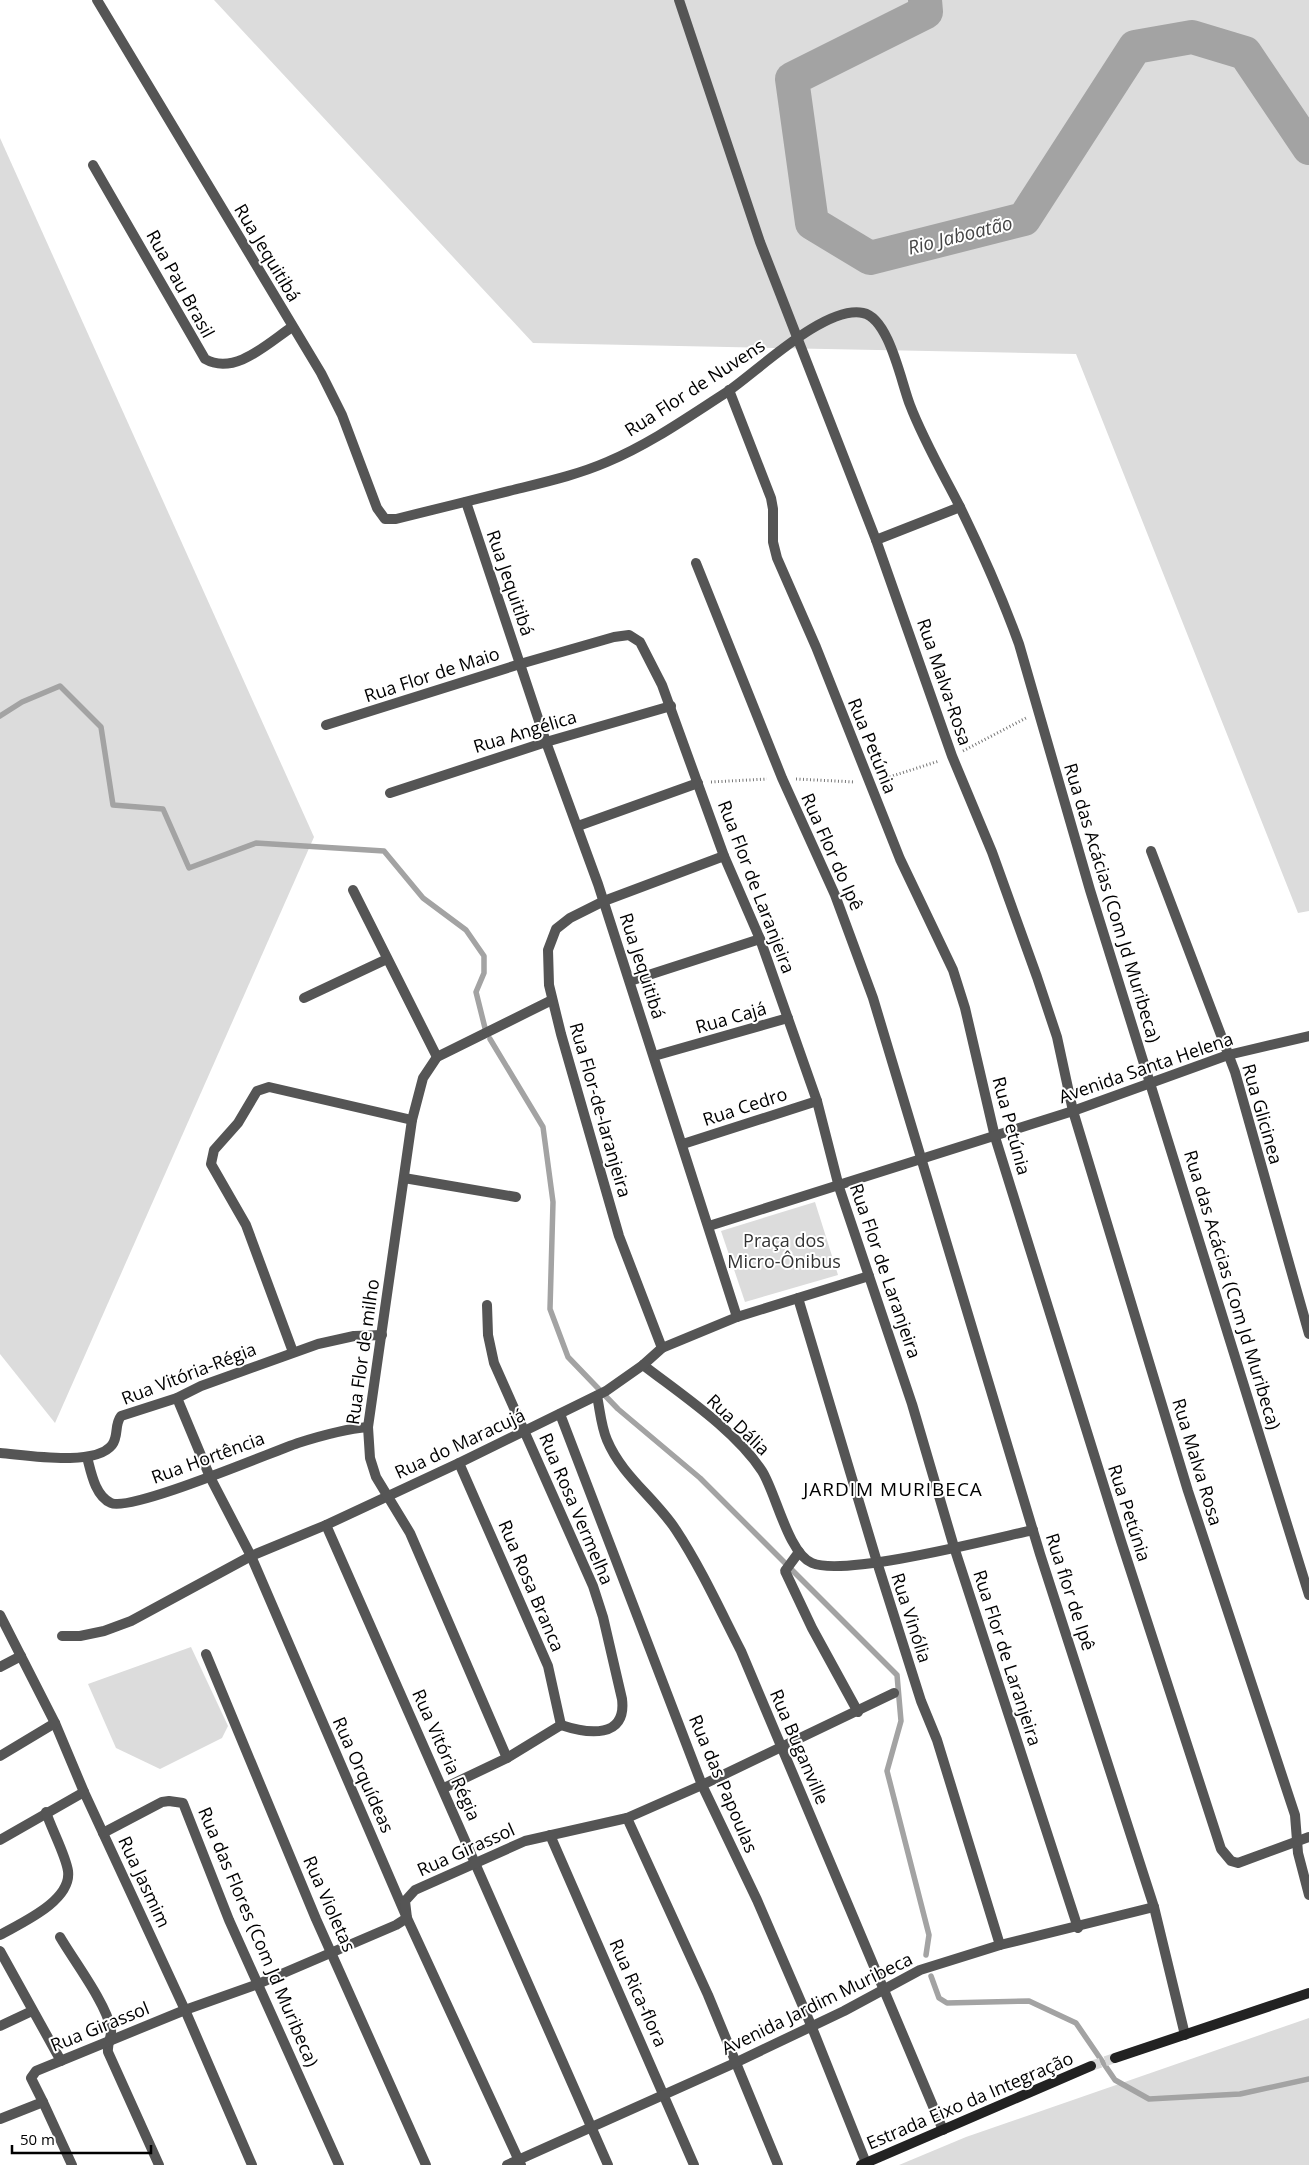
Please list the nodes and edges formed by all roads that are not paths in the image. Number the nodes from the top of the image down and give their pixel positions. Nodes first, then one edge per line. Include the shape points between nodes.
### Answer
1 (98, 0) edge
2 (679, 0) edge
3 (93, 164) dead end
4 (292, 327) junction
5 (796, 340) junction
6 (729, 390) junction
7 (466, 502) junction
8 (960, 507) junction
9 (876, 540) junction
10 (696, 563) dead end
11 (634, 637) joint
12 (520, 664) junction
13 (671, 706) junction
14 (326, 725) dead end
15 (546, 742) junction
16 (698, 783) junction
17 (390, 793) dead end
18 (578, 826) junction
19 (1151, 851) dead end
20 (724, 856) junction
21 (353, 890) dead end
22 (604, 901) junction
23 (760, 939) junction
24 (387, 958) junction
25 (630, 981) junction
26 (304, 998) dead end
27 (552, 1000) junction
28 (788, 1018) junction
29 (1057, 1037) joint
30 (1307, 1037) edge
31 (1309, 1048) edge
32 (1228, 1055) junction
33 (654, 1056) junction
34 (436, 1057) junction
35 (1150, 1083) junction
36 (817, 1101) junction
37 (1073, 1111) junction
38 (412, 1120) junction
39 (995, 1137) junction
40 (683, 1144) junction
41 (920, 1160) junction
42 (404, 1178) junction
43 (838, 1187) junction
44 (516, 1197) dead end
45 (708, 1226) junction
46 (869, 1276) junction
47 (798, 1298) junction
48 (487, 1305) dead end
49 (738, 1317) junction
50 (1309, 1334) edge
51 (382, 1335) junction
52 (662, 1348) junction
53 (292, 1352) junction
54 (643, 1365) junction
55 (602, 1394) junction
56 (176, 1398) junction
57 (560, 1414) junction
58 (368, 1427) junction
59 (525, 1431) junction
60 (0, 1453) edge
61 (87, 1457) junction
62 (459, 1463) junction
63 (210, 1477) junction
64 (388, 1495) junction
65 (326, 1525) junction
66 (1033, 1530) junction
67 (954, 1547) junction
68 (799, 1552) junction
69 (251, 1556) junction
70 (877, 1562) junction
71 (1309, 1595) edge
72 (0, 1616) edge
73 (62, 1636) dead end
74 (206, 1654) dead end
75 (21, 1656) junction
76 (0, 1667) edge
77 (894, 1693) dead end
78 (858, 1712) junction
79 (55, 1723) junction
80 (561, 1725) junction
81 (781, 1746) junction
82 (0, 1756) edge
83 (507, 1758) junction
84 (702, 1785) junction
85 (444, 1788) junction
86 (84, 1792) junction
87 (46, 1812) junction
88 (627, 1818) junction
89 (103, 1833) junction
90 (550, 1835) junction
91 (1309, 1837) edge
92 (0, 1840) edge
93 (1298, 1841) junction
94 (476, 1863) junction
95 (1309, 1895) edge
96 (1154, 1907) junction
97 (407, 1918) junction
98 (1078, 1928) junction
99 (0, 1934) edge
100 (60, 1937) dead end
101 (1000, 1945) junction
102 (0, 1951) edge
103 (333, 1953) junction
104 (258, 1984) junction
105 (883, 1991) junction
106 (1309, 1993) edge
107 (185, 2010) junction
108 (32, 2011) junction
109 (811, 2025) junction
110 (0, 2026) edge
111 (1185, 2035) junction
112 (107, 2043) junction
113 (1115, 2058) tunnel mouth
114 (61, 2061) junction
115 (737, 2062) junction
116 (1091, 2066) tunnel mouth
117 (665, 2094) junction
118 (43, 2102) junction
119 (0, 2118) edge
120 (591, 2126) junction
121 (943, 2130) junction
122 (519, 2162) edge
123 (863, 2164) edge
124 (72, 2165) edge
125 (159, 2165) edge
126 (252, 2165) edge
127 (339, 2165) edge
128 (426, 2165) edge
129 (507, 2165) edge
130 (608, 2165) edge
131 (694, 2165) edge
132 (778, 2165) edge

1 - 4 street, Rua Jequitibá
2 - 5 street, Rua Malva-Rosa
3 - 4 street, Rua Pau Brasil via 205,359 214,364 235,363
4 - 7 street, Rua Jequitibá via 333,395 382,516 396,519
5 - 6 street, Rua Flor de Nuvens
5 - 8 street, Rua das Acácias (Com Jd Muribeca) via 832,317 847,313 864,313 876,320 885,333 910,407
5 - 9 street, Rua Malva-Rosa
6 - 7 street, Rua Flor de Nuvens via 661,434 608,462 572,475
6 - 39 street, Rua Petúnia via 772,504 777,558 900,858 953,970
7 - 12 street, Rua Jequitibá
8 - 9 street
8 - 35 street, Rua das Acácias (Com Jd Muribeca) via 1008,612 1019,644
9 - 29 street, Rua Malva-Rosa via 952,756 992,852
10 - 41 street, Rua Flor do Ipê via 782,778 835,895 858,957
11 - 12 street, Rua Flor de Maio via 614,637
11 - 13 street, Rua Flor de Laranjeira via 650,658
12 - 14 street, Rua Flor de Maio
12 - 15 street, Rua Jequitibá
13 - 15 street, Rua Angélica
13 - 16 street, Rua Flor de Laranjeira
15 - 17 street, Rua Angélica
15 - 18 street, Rua Jequitibá
16 - 18 street
16 - 20 street, Rua Flor de Laranjeira
18 - 22 street, Rua Jequitibá
19 - 32 street, Rua Glicinea
20 - 22 street, Rua Flor-de-laranjeira
20 - 23 street, Rua Flor de Laranjeira
21 - 24 street
22 - 25 street, Rua Jequitibá
22 - 27 street, Rua Flor-de-laranjeira via 556,929 548,950
23 - 25 street
23 - 28 street, Rua Flor de Laranjeira
24 - 26 street
24 - 34 street
25 - 33 street, Rua Jequitibá
27 - 34 street
27 - 52 street, Rua Flor-de-laranjeira via 620,1236
28 - 33 street, Rua Cajá
28 - 36 street, Rua Flor de Laranjeira
29 - 37 street, Rua Malva Rosa
30 - 31 street
30 - 32 street, Avenida Santa Helena
32 - 35 street, Avenida Santa Helena
32 - 50 street, Rua Glicinea
33 - 40 street, Rua Jequitibá
34 - 38 street, Rua Flor de milho via 423,1078
35 - 37 street, Avenida Santa Helena
35 - 71 street, Rua das Acácias (Com Jd Muribeca)
36 - 40 street, Rua Cedro
36 - 43 street, Rua Flor de Laranjeira
37 - 39 street, Avenida Santa Helena
37 - 93 street, Rua Malva Rosa via 1188,1491 1295,1815
38 - 42 street, Rua Flor de milho
38 - 53 street via 269,1087 257,1091 238,1123 214,1150 211,1164 246,1225
39 - 41 street, Avenida Santa Helena
39 - 93 street, Rua Petúnia via 1221,1849 1231,1861 1238,1863
40 - 45 street, Rua Jequitibá
41 - 43 street, Avenida Santa Helena
41 - 66 street, Rua flor de Ipê
42 - 44 street
42 - 51 street, Rua Flor de milho
43 - 45 street, Avenida Santa Helena
43 - 46 street, Rua Flor de Laranjeira
45 - 49 street, Rua Jequitibá
46 - 47 street, Rua do Maracujá
46 - 67 street, Rua Flor de Laranjeira via 912,1404
47 - 49 street, Rua do Maracujá
47 - 70 street, Rua Vinólia
48 - 59 street, Rua Rosa Vermelha via 488,1335 494,1363
49 - 52 street, Rua do Maracujá
51 - 53 street, Rua Vitória-Régia via 354,1336
51 - 58 street, Rua Flor de milho
52 - 54 street, Rua do Maracujá
53 - 56 street, Rua Vitória-Régia
54 - 55 street, Rua do Maracujá
54 - 68 street, Rua Dália via 710,1418 751,1456 763,1473
55 - 57 street, Rua do Maracujá
55 - 81 street, Rua Buganville via 607,1440 635,1483 663,1511 702,1574 741,1651
56 - 61 street, Rua Vitória-Régia via 121,1416 112,1446 103,1453
56 - 63 street, Rua Orquídeas
57 - 59 street, Rua do Maracujá
57 - 84 street, Rua das Papoulas
58 - 63 street, Rua Hortência via 298,1443
58 - 64 street, Rua Flor de milho via 370,1458 376,1477
59 - 62 street, Rua do Maracujá
59 - 80 street, Rua Rosa Vermelha via 593,1586 624,1712 616,1726 608,1729 585,1731
60 - 61 street, Rua Vitória-Régia
61 - 63 street, Rua Hortência via 99,1493 111,1503 127,1505
62 - 64 street, Rua do Maracujá
62 - 80 street, Rua Rosa Branca via 548,1666
63 - 69 street, Rua Orquídeas
64 - 65 street, Rua do Maracujá
64 - 83 street, Rua Flor de milho via 410,1533
65 - 69 street, Rua do Maracujá
65 - 85 street, Rua Vitória Régia
66 - 67 street
66 - 96 street, Rua flor de Ipê
67 - 70 street
67 - 98 street, Rua Flor de Laranjeira
68 - 70 street via 812,1563 836,1566
68 - 78 street via 785,1571
69 - 73 street, Rua do Maracujá via 131,1621 104,1631
69 - 97 street, Rua Orquídeas
70 - 101 street, Rua Vinólia via 921,1701 937,1740
72 - 75 street, Rua Jasmim
74 - 103 street, Rua Violetas
75 - 76 street
75 - 79 street, Rua Jasmim
77 - 78 street, Rua Girassol
78 - 81 street, Rua Girassol
79 - 82 street
79 - 86 street, Rua Jasmim
80 - 83 street
81 - 84 street, Rua Girassol
81 - 105 street, Rua Buganville
83 - 85 street
84 - 88 street, Rua Girassol
84 - 109 street, Rua das Papoulas via 757,1900
85 - 94 street, Rua Vitória Régia
86 - 87 street
86 - 89 street, Rua Jasmim
87 - 92 street
87 - 99 street via 68,1871 67,1884 56,1899 38,1914
88 - 90 street, Rua Girassol
88 - 115 street
89 - 104 street, Rua das Flores (Com Jd Muribeca) via 162,1802 169,1800 183,1804
89 - 107 street, Rua Jasmim
90 - 94 street, Rua Girassol via 525,1841
90 - 117 street, Rua Rica-flora
91 - 93 street
93 - 95 street, Rua Malva Rosa via 1301,1869
94 - 97 street, Rua Girassol via 415,1890 405,1901
94 - 120 street, Rua Vitória Régia
96 - 98 street, Avenida Jardim Muribeca
96 - 111 street, Rua flor de Ipê
97 - 103 street, Rua Girassol
97 - 122 street, Rua Orquídeas
98 - 101 street, Avenida Jardim Muribeca
100 - 112 street via 104,2011 111,2030
101 - 105 street, Avenida Jardim Muribeca via 920,1970
102 - 108 street
103 - 104 street, Rua Girassol
103 - 128 street, Rua Violetas
104 - 107 street, Rua Girassol
104 - 127 street, Rua das Flores (Com Jd Muribeca)
105 - 109 street, Avenida Jardim Muribeca
105 - 121 street, Rua Buganville
106 - 111 main road
107 - 112 street, Rua Girassol
107 - 126 street, Rua Jasmim
108 - 110 street
108 - 114 street
109 - 115 street, Avenida Jardim Muribeca
109 - 123 street, Rua das Papoulas
111 - 113 main road
112 - 114 street, Rua Girassol
112 - 125 street
114 - 118 street, Rua Girassol via 36,2071 31,2078
115 - 117 street, Avenida Jardim Muribeca
115 - 132 street
116 - 121 main road, Estrada Eixo da Integração
117 - 120 street, Avenida Jardim Muribeca
117 - 131 street, Rua Rica-flora
118 - 119 street
118 - 124 street
120 - 122 street, Avenida Jardim Muribeca
120 - 130 street, Rua Vitória Régia
121 - 123 main road, Estrada Eixo da Integração
122 - 129 street, Avenida Jardim Muribeca

